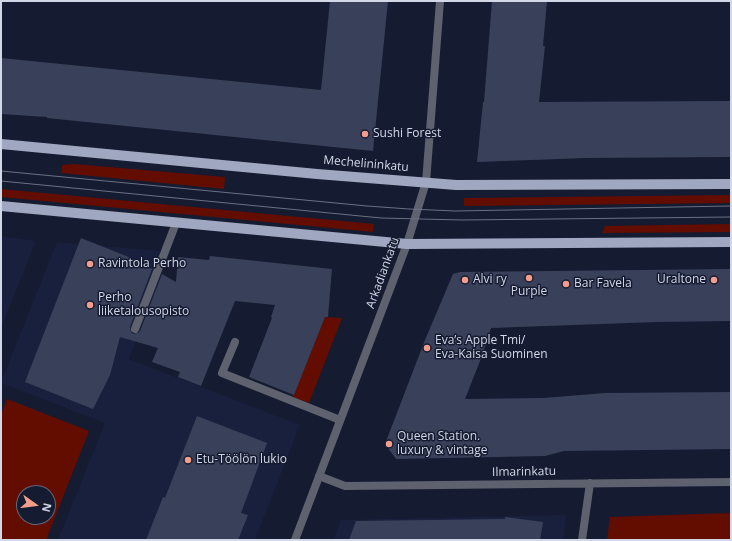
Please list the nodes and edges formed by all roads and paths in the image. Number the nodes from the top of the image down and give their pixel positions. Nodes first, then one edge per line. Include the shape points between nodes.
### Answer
1 (440, 1) edge
2 (1, 144) edge
3 (426, 182) junction
4 (731, 184) edge
5 (1, 206) edge
6 (176, 223) junction
7 (731, 242) edge
8 (408, 244) junction
9 (135, 330) dead end
10 (235, 342) dead end
11 (340, 420) junction
12 (319, 476) junction
13 (731, 482) edge
14 (590, 483) junction
15 (295, 540) edge
16 (582, 540) edge

1 - 3 street, Arkadiankatu
2 - 3 main road, Mechelininkatu
3 - 4 main road, Mechelininkatu via 480,185
3 - 8 street, Arkadiankatu
5 - 6 main road
6 - 8 main road
6 - 9 street
7 - 8 main road
8 - 11 street, Arkadiankatu
10 - 11 street via 222,373
11 - 12 street, Arkadiankatu
12 - 14 street, Ilmarinkatu via 345,486
12 - 15 street, Arkadiankatu
13 - 14 street, Ilmarinkatu
14 - 16 street

